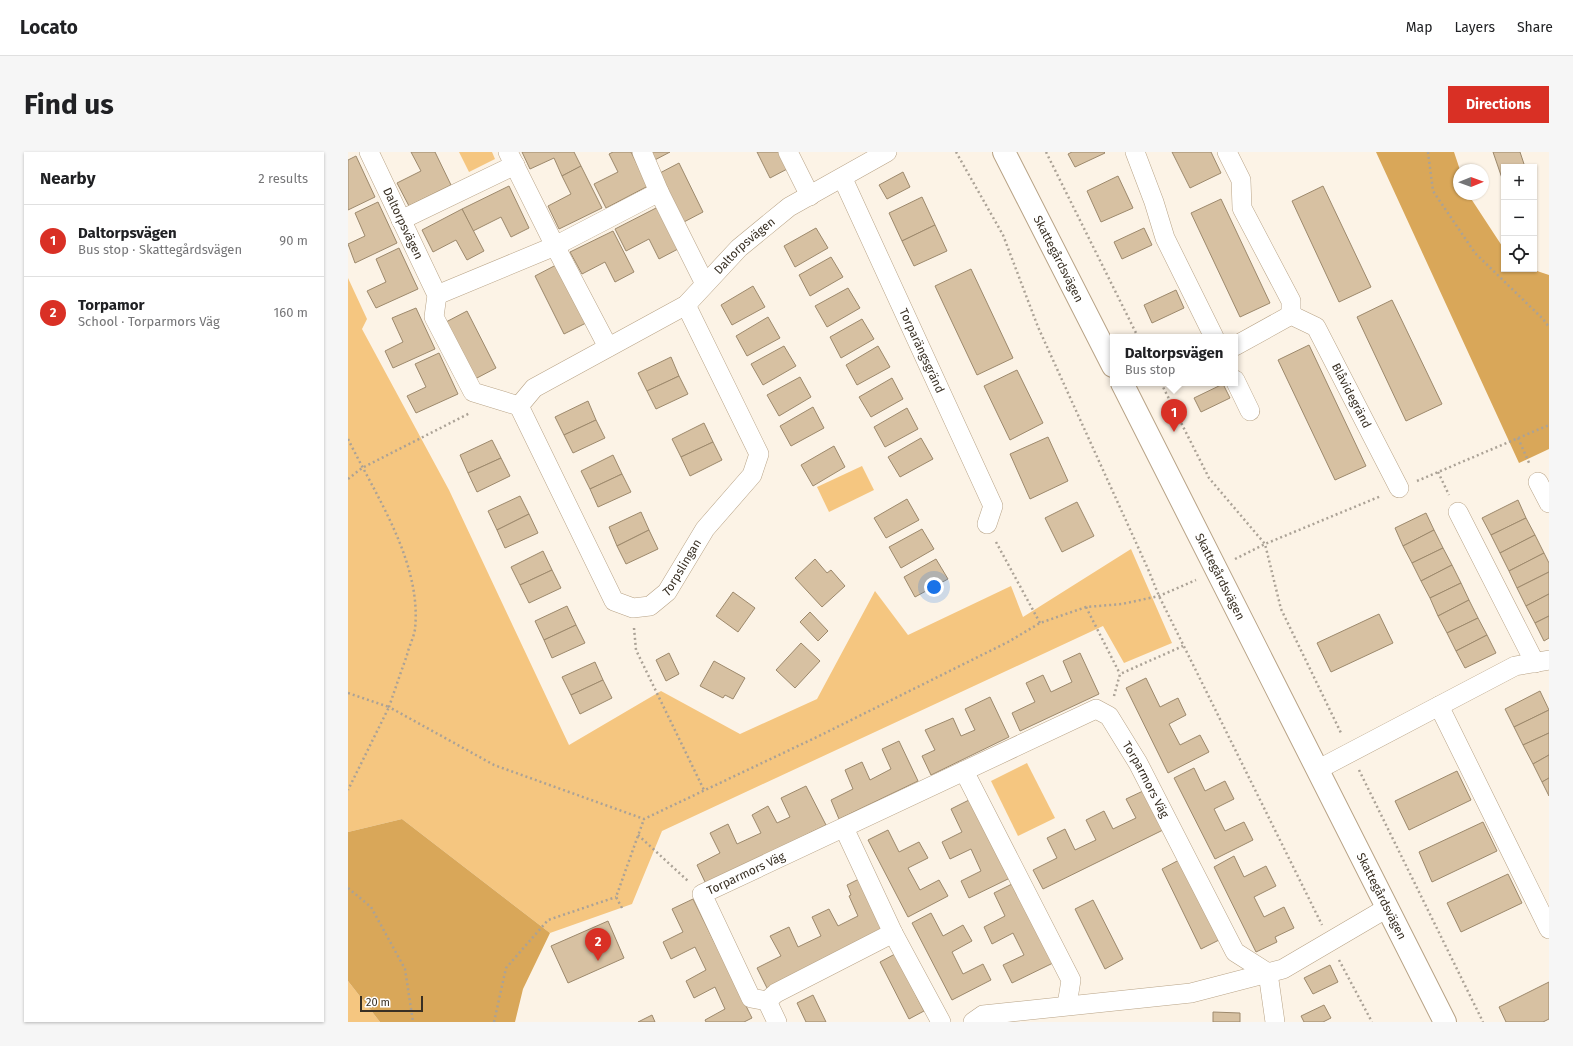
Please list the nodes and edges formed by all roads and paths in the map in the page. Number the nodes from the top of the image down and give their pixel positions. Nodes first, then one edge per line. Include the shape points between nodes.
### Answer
1 (369, 152) edge
2 (642, 152) edge
3 (788, 152) edge
4 (887, 152) edge
5 (956, 152) edge
6 (1004, 152) edge
7 (1046, 152) edge
8 (1134, 152) edge
9 (1227, 152) edge
10 (1428, 152) edge
11 (511, 159) edge
12 (843, 179) junction
13 (659, 192) junction
14 (810, 196) junction
15 (401, 220) junction
16 (555, 246) junction
17 (705, 284) junction
18 (437, 295) junction
19 (686, 305) junction
20 (1291, 315) junction
21 (1549, 327) edge
22 (1137, 334) edge
23 (1213, 334) edge
24 (1238, 344) edge
25 (608, 347) junction
26 (1110, 360) edge
27 (1124, 386) edge
28 (1163, 386) edge
29 (1238, 386) edge
30 (496, 398) junction
31 (519, 406) junction
32 (1250, 411) dead end
33 (1518, 438) dead end
34 (348, 439) edge
35 (362, 468) junction
36 (1438, 472) dead end
37 (348, 479) edge
38 (1538, 482) joint
39 (1399, 488) dead end
40 (1549, 503) edge
41 (1458, 512) joint
42 (987, 524) joint
43 (1196, 580) dead end
44 (1159, 596) junction
45 (1086, 607) junction
46 (632, 608) junction
47 (1040, 623) junction
48 (1184, 646) junction
49 (1542, 662) edge
50 (1120, 674) junction
51 (348, 693) edge
52 (1438, 706) junction
53 (389, 707) junction
54 (1109, 716) junction
55 (1350, 752) junction
56 (1317, 770) junction
57 (964, 771) junction
58 (348, 790) edge
59 (704, 790) junction
60 (644, 819) junction
61 (844, 828) junction
62 (638, 835) junction
63 (348, 888) edge
64 (702, 894) junction
65 (616, 897) junction
66 (622, 908) dead end
67 (1387, 908) junction
68 (1549, 929) edge
69 (893, 933) junction
70 (1330, 941) junction
71 (1268, 974) junction
72 (767, 1001) junction
73 (1068, 1005) junction
74 (414, 1022) edge
75 (494, 1022) edge
76 (777, 1022) edge
77 (941, 1022) edge
78 (973, 1022) edge
79 (1275, 1022) edge
80 (1372, 1022) edge
81 (1445, 1022) edge
82 (1483, 1022) edge

1 - 15 street, Daltorpsvägen
2 - 13 street
3 - 14 street
4 - 12 street, Daltorpsvägen
5 - 44 path via 1003,235 1038,327
6 - 26 street, Skattegårdsvägen
7 - 22 path
8 - 23 street via 1165,238
9 - 20 street via 1241,180 1242,208 1291,301
10 - 21 path via 1433,191 1475,253
11 - 15 street
11 - 16 street
12 - 14 street, Daltorpsvägen
12 - 42 street, Torparängsgränd via 993,506
13 - 16 street
13 - 17 street
14 - 17 street, Daltorpsvägen via 789,207 739,248
15 - 18 street, Daltorpsvägen
16 - 18 street
16 - 25 street
17 - 19 street, Daltorpsvägen
18 - 30 street via 434,317 473,392
19 - 25 street, Daltorpsvägen
19 - 46 street, Torpslingan via 760,454 752,475 705,529 667,592 650,606
20 - 24 street
20 - 39 street, Blåvidegränd via 1316,327
25 - 31 street, Daltorpsvägen via 534,388
27 - 56 street, Skattegårdsvägen
28 - 55 path via 1209,478 1265,544 1281,609
29 - 32 street
30 - 31 street
30 - 35 path
31 - 46 street via 614,601
33 - 38 path
34 - 35 path
35 - 37 path
35 - 53 path via 404,553 417,607 415,631
36 - 41 path
38 - 40 street
41 - 49 street
42 - 47 path
43 - 44 path
44 - 45 path via 1122,604
44 - 48 path
45 - 47 path
45 - 50 path
46 - 59 path via 636,650
47 - 59 path via 1008,642 840,726
48 - 50 path
48 - 70 path
49 - 52 street via 1515,666
50 - 54 path
51 - 53 path
52 - 55 street
52 - 68 street
53 - 58 path
53 - 60 path via 494,765
54 - 57 street, Torparmors Väg via 1096,709
54 - 71 street, Torparmors Väg via 1138,762 1235,952
55 - 56 street
55 - 82 path
56 - 67 street, Skattegårdsvägen
57 - 61 street, Torparmors Väg
57 - 73 street via 1071,980
59 - 60 path
60 - 62 path
61 - 64 street, Torparmors Väg
61 - 69 street
62 - 64 path
62 - 65 path
63 - 74 path via 371,907 405,969
64 - 72 street, Torparmors Väg via 751,998
65 - 66 path
65 - 75 path via 548,920 506,968
67 - 70 street
67 - 81 street, Skattegårdsvägen
69 - 72 street via 776,993
69 - 77 street
70 - 71 street
70 - 80 path
71 - 73 street via 1191,993
71 - 79 street
72 - 76 street
73 - 78 street via 984,1016

